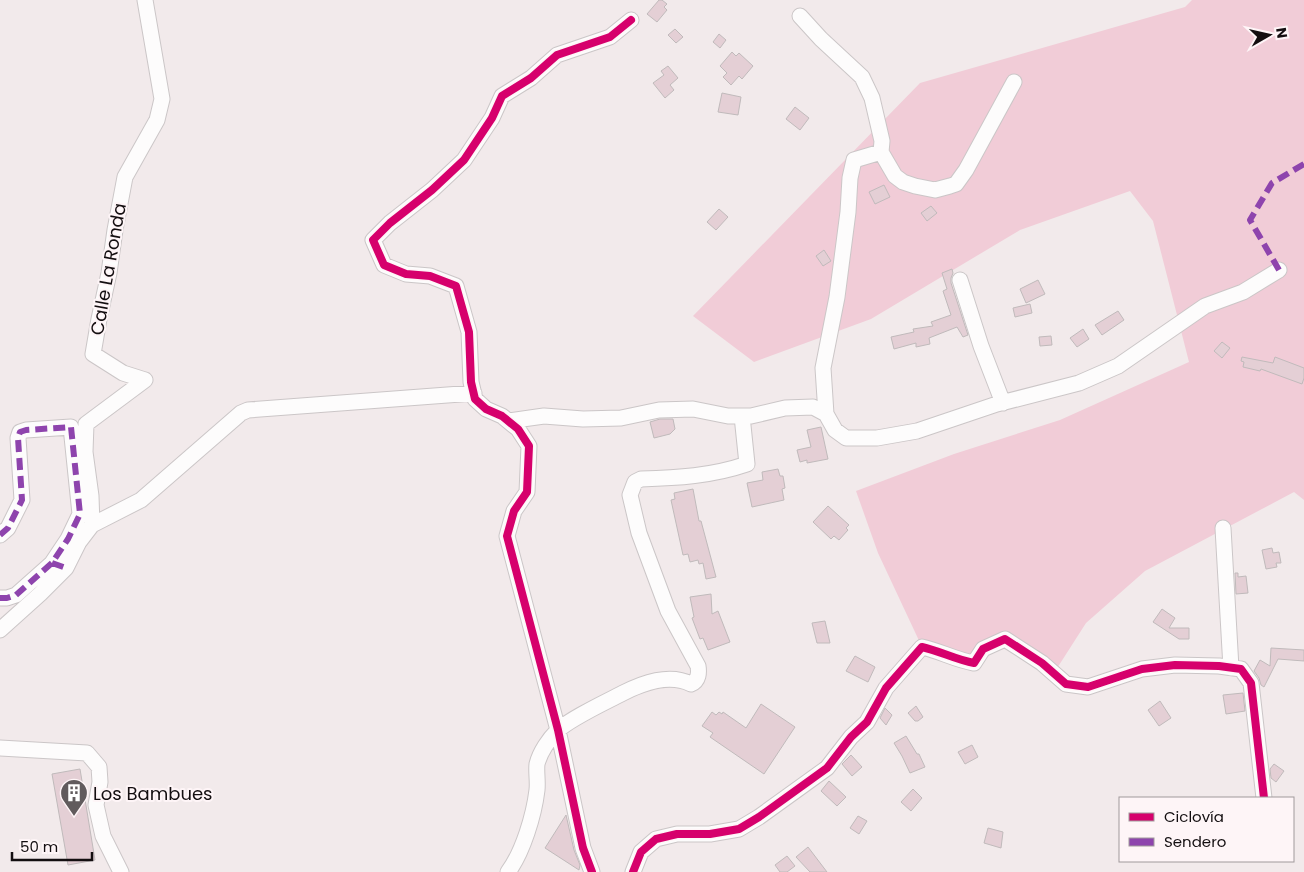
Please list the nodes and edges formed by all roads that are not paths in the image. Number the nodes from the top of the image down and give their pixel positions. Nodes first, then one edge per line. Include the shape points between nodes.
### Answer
1 (145, 0) edge
2 (800, 16) dead end
3 (631, 20) dead end
4 (1014, 82) dead end
5 (882, 152) junction
6 (1279, 270) dead end
7 (960, 280) dead end
8 (474, 393) junction
9 (1004, 403) junction
10 (826, 414) junction
11 (742, 416) junction
12 (508, 421) junction
13 (92, 524) junction
14 (1223, 528) dead end
15 (0, 535) edge
16 (59, 566) junction
17 (0, 598) edge
18 (0, 630) edge
19 (1231, 668) junction
20 (558, 730) junction
21 (0, 748) edge
22 (1264, 797) edge
23 (121, 872) edge
24 (508, 872) edge
25 (592, 872) edge
26 (634, 872) edge

1 - 13 street, Calle La Ronda via 162,99 157,120 125,177 92,354 123,374 146,380 86,424 85,452
2 - 5 street via 862,77 872,98
3 - 8 street via 610,36 557,55 532,78 502,96 492,118 464,160 373,240 384,265 456,286 469,332
4 - 5 street via 956,184 935,190 903,182 895,176
5 - 10 street via 855,158 851,170 837,297 823,368
6 - 9 street via 1243,292 1205,306 1118,366 1079,383
7 - 9 street
8 - 12 street via 475,399
8 - 13 street via 248,410 141,500
9 - 10 street via 916,431 877,438 846,438 835,430
10 - 11 street via 813,407 785,408
11 - 12 street via 693,409 659,410 621,418 544,416
11 - 20 street via 747,464 702,476 641,479 635,482 630,495 639,533 668,611 698,666 699,673 694,683 658,680 644,683
12 - 20 street via 518,429 529,446 529,466 526,492 514,511 507,536
13 - 16 street
14 - 19 street
15 - 16 street via 8,528 22,500 20,432 71,427 80,514
16 - 17 street via 16,595
16 - 18 street via 40,594
19 - 22 street via 1241,669 1251,683
19 - 26 street via 1175,665 1142,669 1088,686 1066,684 1042,663 1005,639 983,649 974,662 960,661 922,647 886,688 867,722 827,768 739,829 656,839 641,852
20 - 24 street via 546,743 538,763 537,790 529,825
20 - 25 street via 583,848
21 - 23 street via 86,753 99,767 96,805 103,836

